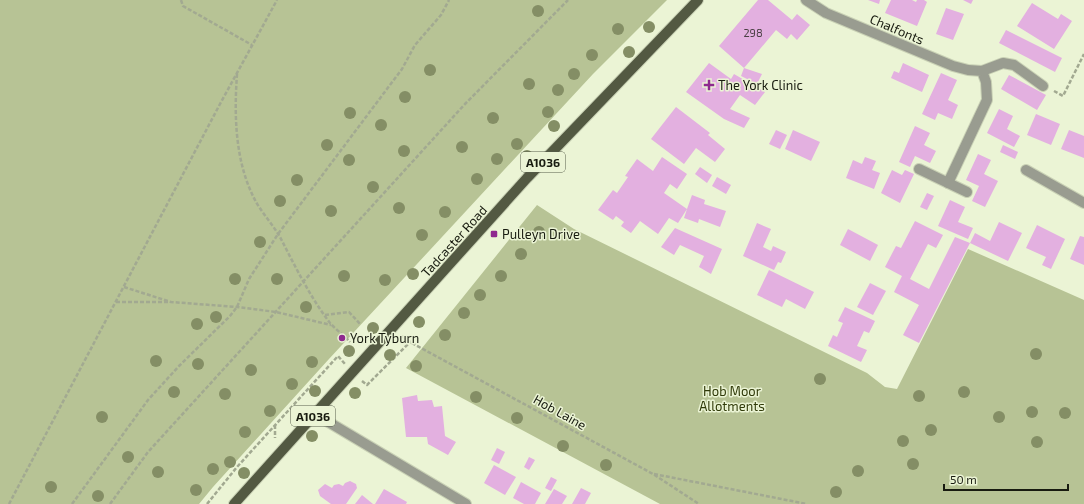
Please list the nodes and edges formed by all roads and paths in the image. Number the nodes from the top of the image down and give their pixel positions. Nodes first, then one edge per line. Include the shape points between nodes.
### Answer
1 (181, 0) edge
2 (277, 0) edge
3 (449, 0) edge
4 (568, 0) edge
5 (698, 0) edge
6 (806, 0) edge
7 (252, 45) junction
8 (1084, 54) edge
9 (982, 71) junction
10 (237, 72) junction
11 (1043, 86) joint
12 (919, 169) dead end
13 (1026, 170) dead end
14 (948, 183) junction
15 (967, 192) dead end
16 (1084, 203) edge
17 (278, 234) junction
18 (303, 282) junction
19 (124, 287) junction
20 (116, 302) junction
21 (171, 302) junction
22 (237, 307) junction
23 (276, 312) junction
24 (325, 315) junction
25 (361, 324) dead end
26 (331, 325) junction
27 (350, 342) dead end
28 (338, 356) dead end
29 (367, 385) dead end
30 (315, 414) junction
31 (653, 474) junction
32 (9, 504) edge
33 (72, 504) edge
34 (110, 504) edge
35 (206, 504) edge
36 (234, 504) edge
37 (466, 504) edge
38 (699, 504) edge
39 (807, 504) edge

1 - 7 path via 183,6
2 - 7 path
3 - 17 path via 441,15 415,45 402,68
4 - 18 path via 464,104
5 - 30 main road, Tadcaster Road / A1036 via 528,178
6 - 9 street, Chalfonts via 826,13 953,66
7 - 10 path
8 - 11 path via 1063,96
9 - 11 street, Chalfonts via 1003,63 1014,64
9 - 14 street via 986,82 987,100
10 - 17 path via 236,135 245,174 256,202
10 - 19 path
12 - 14 street
13 - 16 street
14 - 15 street
17 - 18 path
17 - 22 path via 249,278
18 - 23 path
18 - 24 path
19 - 20 path
19 - 21 path
20 - 21 path
20 - 32 path
21 - 22 path
22 - 23 path
22 - 33 path via 148,400
23 - 26 path
23 - 34 path via 148,452
24 - 25 path via 349,312
24 - 26 path
26 - 27 path
28 - 35 path via 237,466
29 - 31 path, Hob Laine via 410,342
30 - 36 main road, Tadcaster Road / A1036
30 - 37 street
31 - 38 path, Hob Laine
31 - 39 path

